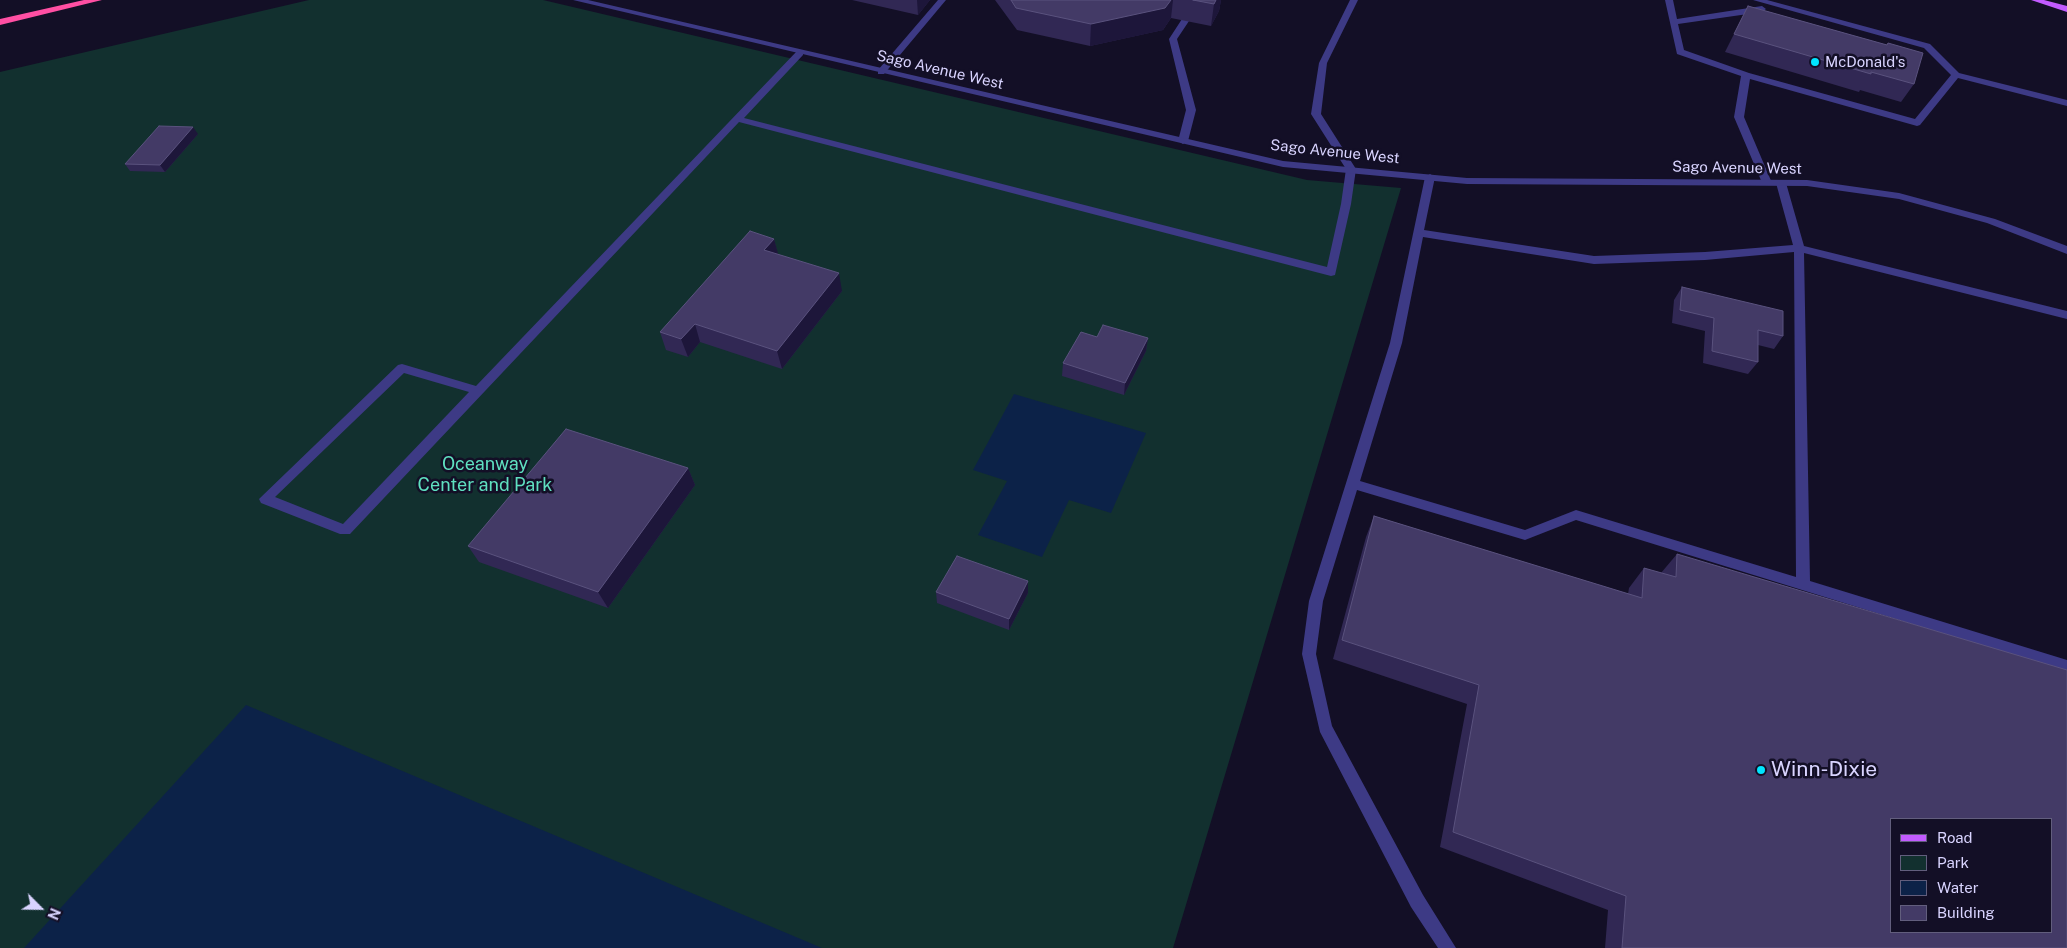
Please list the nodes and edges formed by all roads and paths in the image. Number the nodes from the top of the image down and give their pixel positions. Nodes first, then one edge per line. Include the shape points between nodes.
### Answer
1 (97, 0) edge
2 (577, 0) edge
3 (942, 0) edge
4 (1354, 0) edge
5 (1669, 0) edge
6 (1757, 0) edge
7 (2035, 0) edge
8 (2067, 9) edge
9 (1797, 11) junction
10 (1185, 21) dead end
11 (0, 22) edge
12 (1673, 22) junction
13 (800, 53) junction
14 (881, 72) junction
15 (1746, 75) junction
16 (1956, 75) junction
17 (2067, 103) edge
18 (738, 119) junction
19 (1183, 141) junction
20 (1350, 169) junction
21 (1430, 177) junction
22 (1768, 183) junction
23 (1781, 183) junction
24 (1419, 233) junction
25 (1799, 248) junction
26 (2067, 250) edge
27 (2067, 315) edge
28 (476, 390) junction
29 (1354, 484) junction
30 (1803, 584) junction
31 (2067, 666) edge
32 (1448, 948) edge

1 - 11 highway
2 - 13 street, Sago Avenue West
3 - 14 street
4 - 20 street via 1323,63 1316,114
5 - 12 street
6 - 9 street
7 - 8 main road
9 - 12 street via 1752,9
9 - 16 street via 1927,46
10 - 19 street via 1174,39 1191,110
12 - 15 street via 1680,52
13 - 14 street, Sago Avenue West
13 - 18 street
14 - 19 street, Sago Avenue West
15 - 16 street via 1917,123
15 - 22 street via 1739,117
16 - 17 street
18 - 20 street via 1331,272
18 - 28 street
19 - 20 street, Sago Avenue West via 1283,164
20 - 21 street, Sago Avenue West
21 - 22 street, Sago Avenue West via 1467,181
21 - 24 street
22 - 23 street, Sago Avenue West
23 - 25 street
23 - 26 street, Sago Avenue West via 1807,183 1899,196 1991,222
24 - 25 street via 1594,260
24 - 29 street via 1396,343
25 - 27 street
25 - 30 street
28 - 28 street via 345,530 265,499 402,368
29 - 30 street via 1525,535 1576,515
29 - 32 street via 1316,600 1309,654 1325,727 1417,901
30 - 31 street

